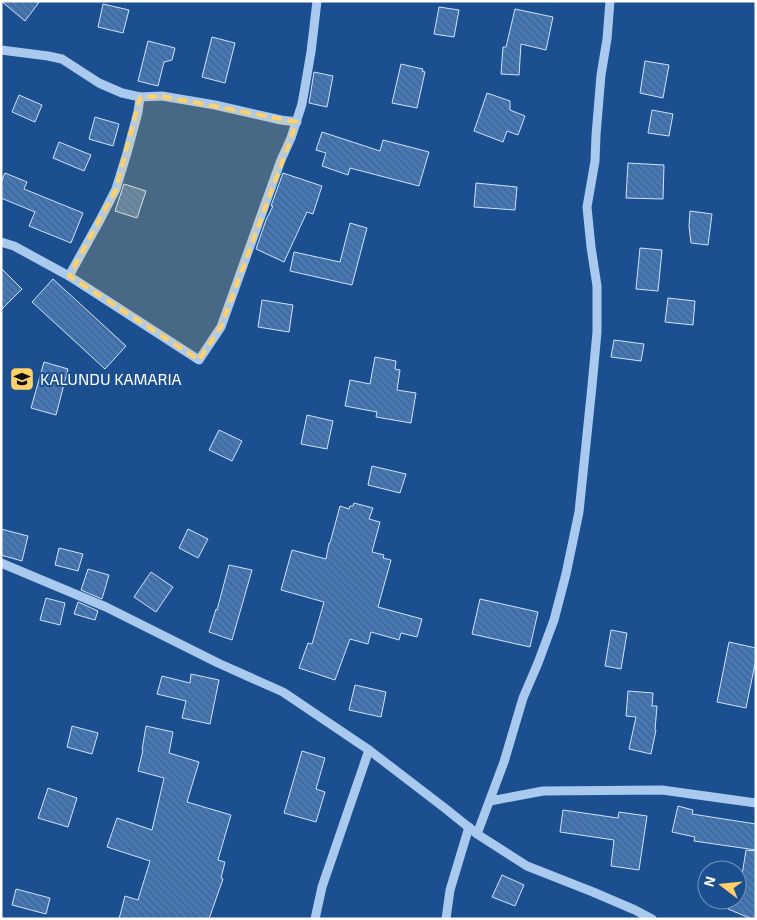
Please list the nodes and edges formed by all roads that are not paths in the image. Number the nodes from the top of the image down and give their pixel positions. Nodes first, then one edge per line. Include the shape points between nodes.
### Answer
1 (317, 1) edge
2 (610, 1) edge
3 (1, 50) edge
4 (140, 97) junction
5 (297, 122) junction
6 (1, 242) edge
7 (69, 276) junction
8 (1, 563) edge
9 (369, 750) junction
10 (490, 801) junction
11 (756, 803) edge
12 (469, 827) junction
13 (477, 834) junction
14 (315, 919) edge
15 (446, 919) edge
16 (652, 919) edge

1 - 5 street
2 - 10 street via 595,161 587,207 598,286 597,332 579,512 554,620 523,698
3 - 4 street via 62,59 100,83
4 - 5 street via 162,96
4 - 7 street via 116,189
5 - 7 street via 221,327 199,360
6 - 7 street
8 - 9 street via 106,607 283,692
9 - 12 street
9 - 14 street via 322,887
10 - 11 street via 543,791 662,790
10 - 13 street
12 - 13 street
12 - 15 street via 450,890
13 - 16 street via 527,866

